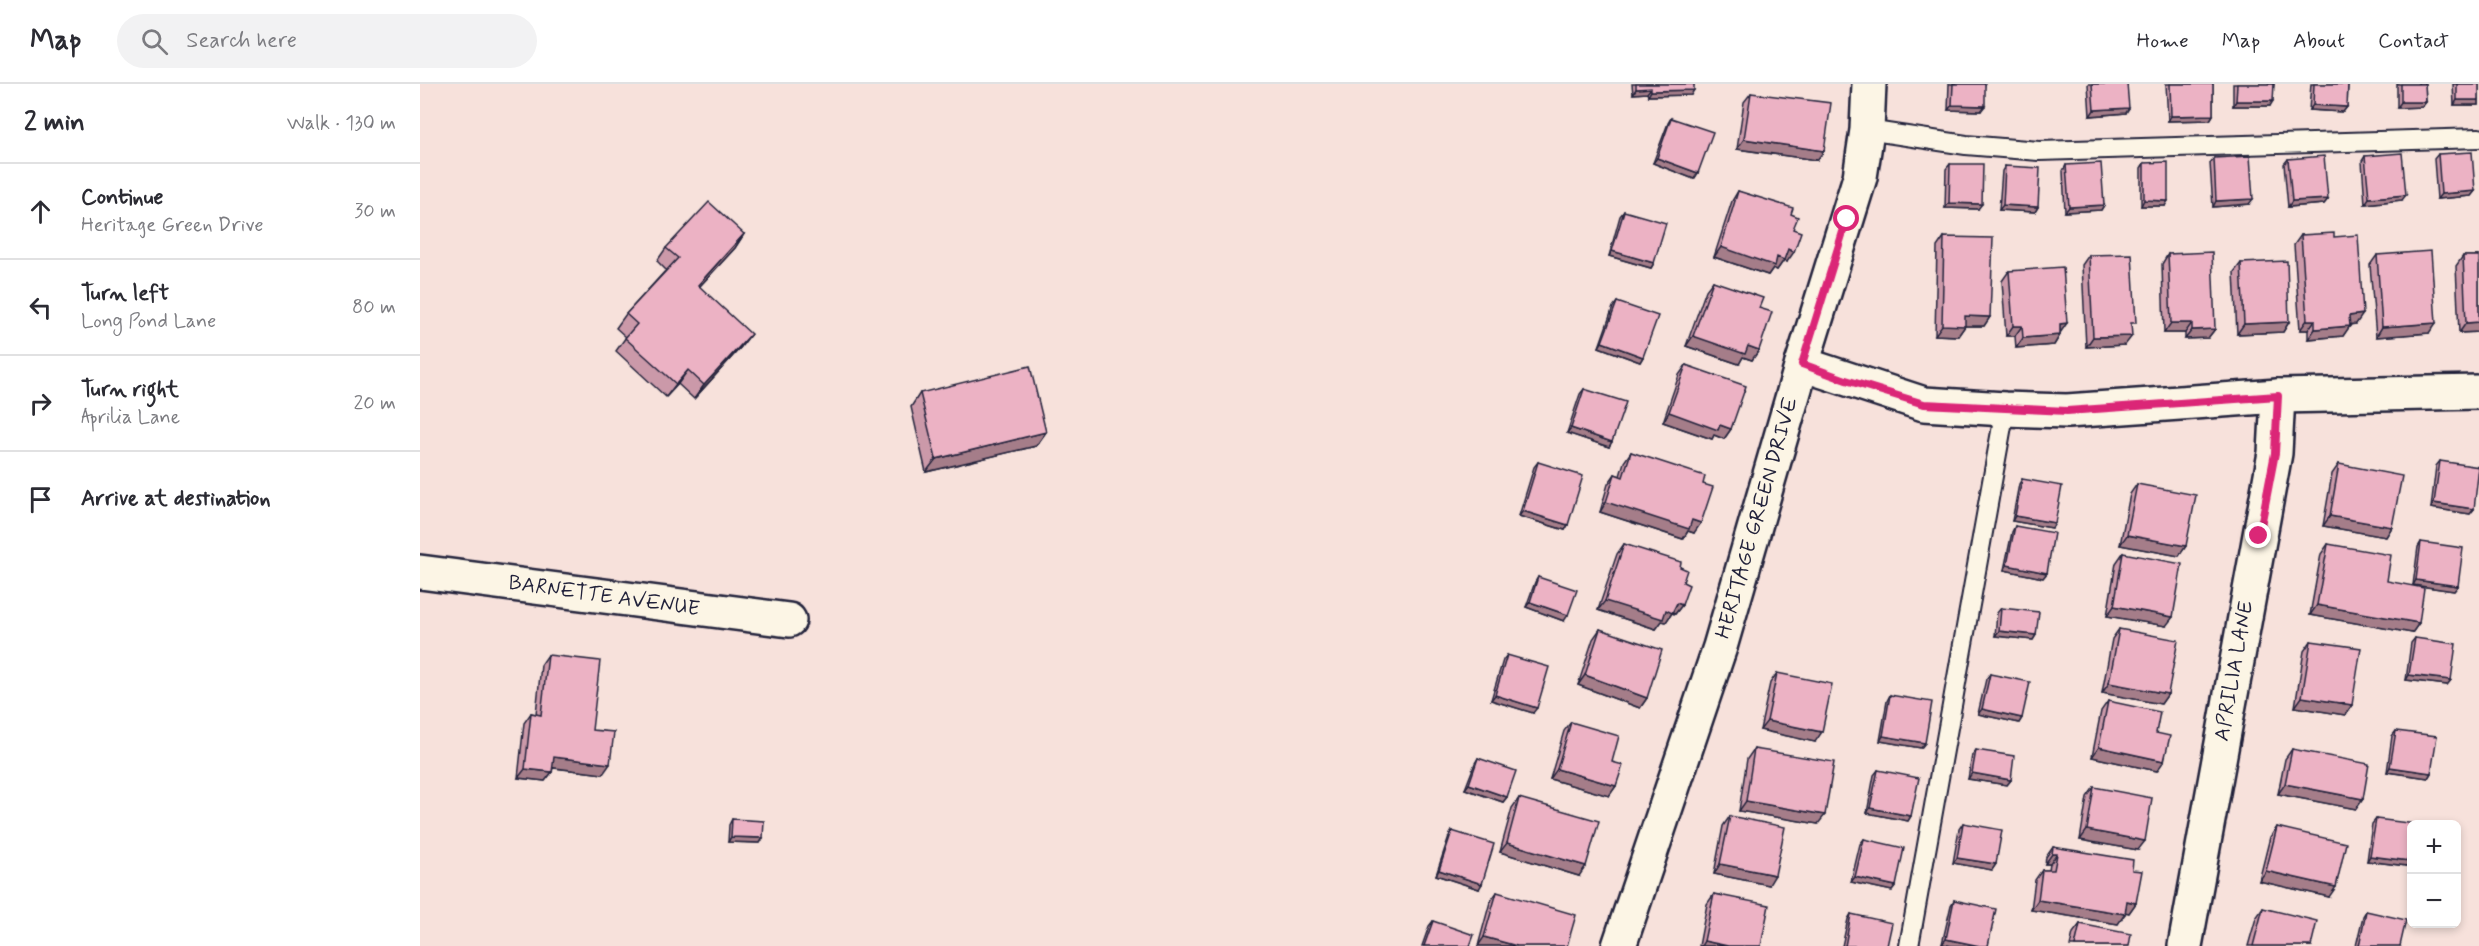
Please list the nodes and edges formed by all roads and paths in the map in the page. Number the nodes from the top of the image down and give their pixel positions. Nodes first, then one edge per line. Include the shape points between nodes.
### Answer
1 (1869, 84) edge
2 (1867, 130) junction
3 (2479, 138) edge
4 (1802, 364) junction
5 (2479, 392) edge
6 (2278, 396) junction
7 (2005, 409) junction
8 (420, 572) edge
9 (789, 620) dead end
10 (1619, 946) edge
11 (1909, 946) edge
12 (2185, 946) edge

1 - 2 street, HERITAGE GREEN DRIVE
2 - 3 lane via 2039,151
2 - 4 street, HERITAGE GREEN DRIVE via 1860,177
4 - 7 street via 1924,404
4 - 10 street, HERITAGE GREEN DRIVE via 1720,647
5 - 6 street
6 - 7 street via 2067,411
6 - 12 street, APRILIA LANE via 2275,453
7 - 11 lane
8 - 9 street, BARNETTE AVENUE

